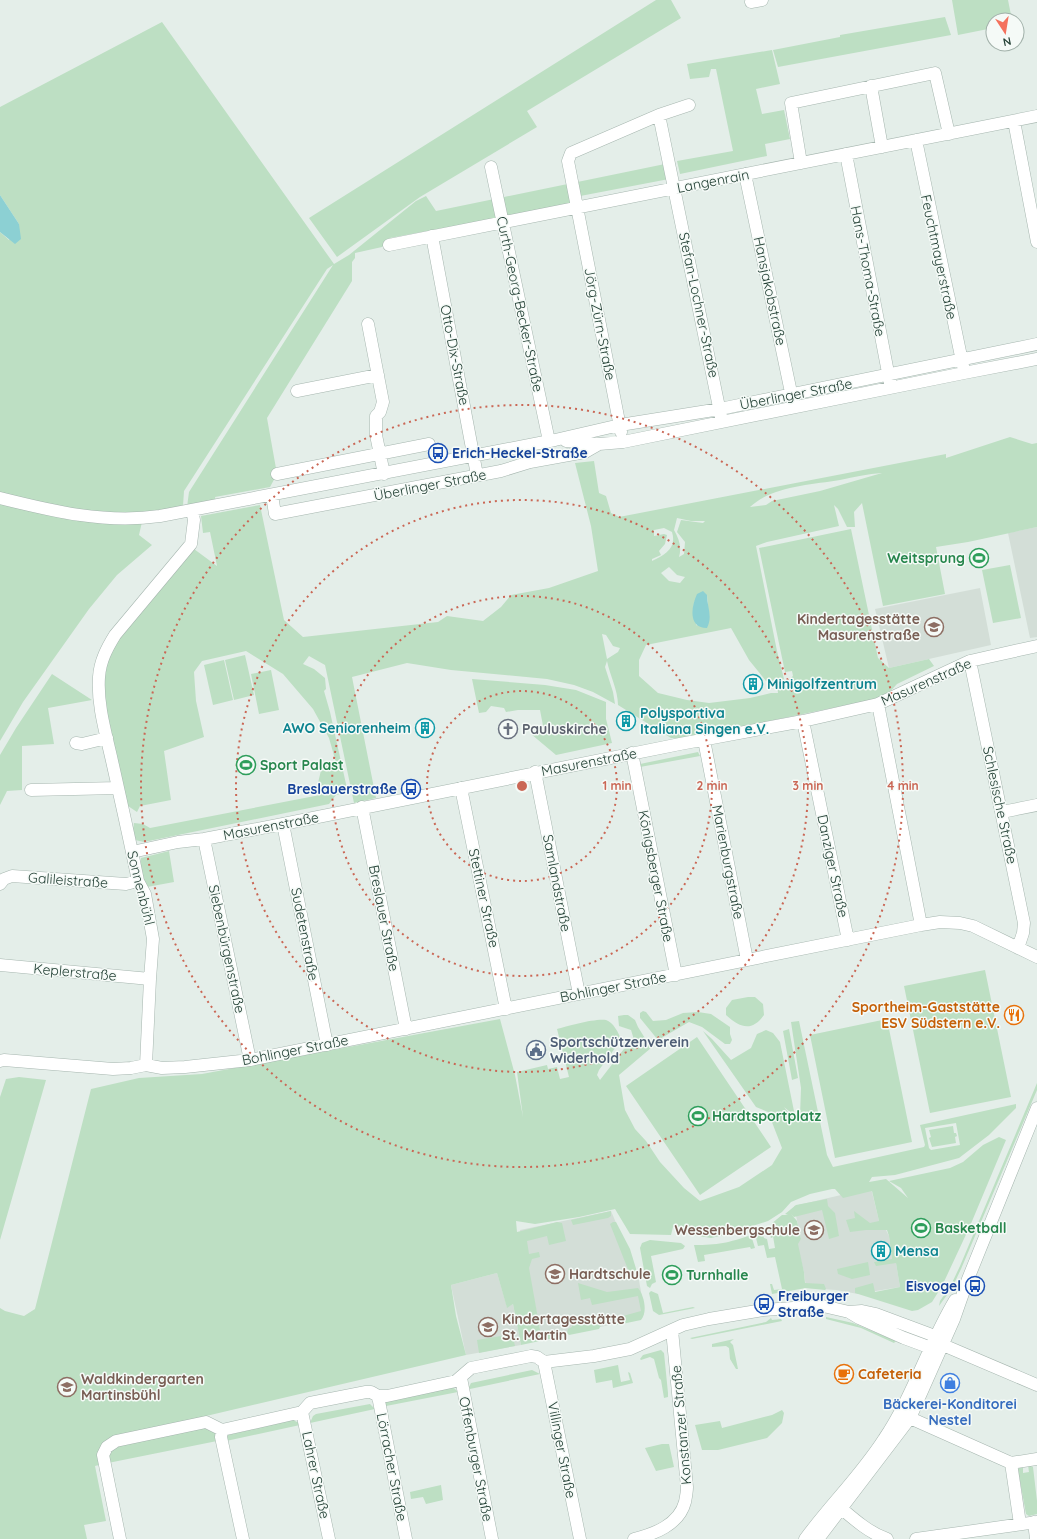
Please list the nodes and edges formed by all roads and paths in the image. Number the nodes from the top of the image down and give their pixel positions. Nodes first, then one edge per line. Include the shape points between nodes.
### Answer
1 (870, 86) junction
2 (689, 105) dead end
3 (659, 115) junction
4 (1037, 116) edge
5 (1014, 121) junction
6 (949, 134) junction
7 (916, 140) junction
8 (882, 147) junction
9 (846, 154) junction
10 (801, 163) junction
11 (491, 167) dead end
12 (745, 174) junction
13 (675, 188) junction
14 (577, 207) junction
15 (504, 222) junction
16 (432, 236) junction
17 (1037, 242) edge
18 (389, 245) dead end
19 (368, 324) dead end
20 (1037, 344) edge
21 (1037, 359) edge
22 (961, 360) junction
23 (964, 373) junction
24 (378, 375) junction
25 (889, 375) junction
26 (891, 388) junction
27 (297, 391) dead end
28 (792, 395) junction
29 (794, 407) junction
30 (720, 409) junction
31 (722, 422) junction
32 (620, 425) junction
33 (552, 441) junction
34 (623, 442) junction
35 (429, 444) dead end
36 (599, 444) junction
37 (381, 453) junction
38 (474, 456) junction
39 (277, 474) dead end
40 (384, 474) junction
41 (477, 475) junction
42 (272, 496) junction
43 (5, 499) edge
44 (192, 510) junction
45 (1037, 646) edge
46 (970, 661) junction
47 (878, 704) junction
48 (803, 721) junction
49 (107, 738) junction
50 (704, 740) junction
51 (76, 743) dead end
52 (632, 753) junction
53 (535, 772) junction
54 (118, 788) junction
55 (461, 788) junction
56 (31, 790) dead end
57 (1037, 805) edge
58 (362, 807) junction
59 (1002, 812) junction
60 (283, 824) junction
61 (204, 839) junction
62 (132, 852) junction
63 (138, 881) junction
64 (0, 884) edge
65 (921, 925) junction
66 (848, 940) junction
67 (1018, 948) junction
68 (1037, 957) edge
69 (747, 960) junction
70 (1037, 962) edge
71 (0, 965) edge
72 (676, 974) junction
73 (150, 978) junction
74 (579, 994) junction
75 (506, 1009) junction
76 (406, 1029) junction
77 (327, 1045) junction
78 (250, 1060) junction
79 (0, 1061) edge
80 (146, 1065) junction
81 (1037, 1108) edge
82 (672, 1330) junction
83 (936, 1343) junction
84 (544, 1362) junction
85 (461, 1378) junction
86 (1037, 1385) edge
87 (378, 1396) junction
88 (302, 1412) junction
89 (910, 1418) junction
90 (222, 1430) junction
91 (1037, 1460) edge
92 (1011, 1463) junction
93 (842, 1509) junction
94 (1035, 1522) edge
95 (1020, 1524) junction
96 (964, 1536) edge
97 (120, 1539) edge
98 (243, 1539) edge
99 (329, 1539) edge
100 (406, 1539) edge
101 (492, 1539) edge
102 (580, 1539) edge
103 (634, 1539) edge
104 (804, 1539) edge
105 (818, 1539) edge
106 (887, 1539) edge
107 (916, 1539) edge
108 (1036, 1539) edge

1 - 6 street via 935,73
1 - 8 street
1 - 10 street via 791,103
2 - 3 street, Jörg-Zürn-Straße
3 - 13 street, Stefan-Lochner-Straße
3 - 14 street, Jörg-Zürn-Straße via 571,153 568,161
4 - 5 street, Langenrain
5 - 6 street, Langenrain
5 - 17 street
6 - 7 street, Langenrain
7 - 8 street, Langenrain
7 - 22 street, Feuchtmayerstraße
8 - 9 street, Langenrain
9 - 10 street, Langenrain
9 - 25 street, Hans-Thoma-Straße
10 - 12 street, Langenrain
11 - 15 street, Curth-Georg-Becker-Straße
12 - 13 street, Langenrain
12 - 28 street, Hansjakobstraße
13 - 14 street, Langenrain
13 - 30 street, Stefan-Lochner-Straße
14 - 15 street, Langenrain
14 - 32 street, Jörg-Zürn-Straße
15 - 16 street, Langenrain
15 - 33 street, Curth-Georg-Becker-Straße
16 - 18 street, Langenrain
16 - 38 street, Otto-Dix-Straße
19 - 24 street
20 - 22 street, Überlinger Straße
21 - 23 street, Überlinger Straße
22 - 23 street, Feuchtmayerstraße
22 - 25 street, Überlinger Straße
23 - 26 street, Überlinger Straße
24 - 27 street
24 - 37 street via 383,402 376,416 376,435
25 - 26 street, Hans-Thoma-Straße
25 - 28 street, Überlinger Straße
26 - 29 street, Überlinger Straße
28 - 29 street, Hansjakobstraße
28 - 30 street, Überlinger Straße
29 - 31 street, Überlinger Straße
30 - 31 street, Stefan-Lochner-Straße
30 - 32 street, Überlinger Straße
31 - 34 street, Überlinger Straße
32 - 33 street, Überlinger Straße
32 - 34 street, Jörg-Zürn-Straße
33 - 36 street, Überlinger Straße
33 - 38 street, Überlinger Straße
34 - 36 street, Überlinger Straße
35 - 37 street
36 - 41 street, Überlinger Straße via 585,452
37 - 39 street
37 - 40 street
38 - 40 street, Überlinger Straße
38 - 41 street, Otto-Dix-Straße
40 - 42 street, Überlinger Straße
41 - 42 street, Überlinger Straße via 276,514
42 - 44 street, Überlinger Straße
43 - 44 street, Überlinger Straße via 95,518 144,519
44 - 49 street, Sonnenbühl via 194,520 191,544 106,649 99,676 99,697
45 - 46 street, Masurenstraße
46 - 47 street, Masurenstraße
46 - 59 street, Schlesische Straße
47 - 48 street, Masurenstraße
47 - 65 street
48 - 50 street, Masurenstraße
48 - 66 street, Danziger Straße
49 - 51 street
49 - 54 street, Sonnenbühl
50 - 52 street, Masurenstraße
50 - 69 street, Marienburgstraße
52 - 53 street, Masurenstraße
52 - 72 street, Königsberger Straße
53 - 55 street, Masurenstraße
53 - 74 street, Samlandstraße
54 - 56 street
54 - 62 street, Sonnenbühl
55 - 58 street, Masurenstraße
55 - 75 street, Stettiner Straße
57 - 59 street
58 - 60 street, Masurenstraße
58 - 76 street, Breslauer Straße
59 - 67 street, Schlesische Straße via 1024,923
60 - 61 street, Masurenstraße
60 - 77 street, Sudetenstraße
61 - 62 street, Masurenstraße
61 - 78 street, Siebenbürgenstraße
62 - 63 street, Sonnenbühl
63 - 64 street, Galileistraße via 126,884 12,876
63 - 73 street, Sonnenbühl via 145,894 154,940
65 - 66 street, Bohlinger Straße
65 - 67 street, Bohlinger Straße via 960,922
66 - 69 street, Bohlinger Straße
67 - 68 street, Bohlinger Straße
67 - 70 street, Bohlinger Straße
69 - 72 street, Bohlinger Straße
71 - 73 street, Keplerstraße
72 - 74 street, Bohlinger Straße
73 - 80 street, Sonnenbühl
74 - 75 street, Bohlinger Straße
75 - 76 street, Bohlinger Straße
76 - 77 street, Bohlinger Straße
77 - 78 street, Bohlinger Straße
78 - 80 street, Bohlinger Straße via 204,1066 162,1068
79 - 80 street, Bohlinger Straße via 113,1069
81 - 83 street via 954,1319
82 - 83 street via 683,1325 739,1313 823,1306 849,1312 864,1320
82 - 84 street via 630,1349
82 - 103 street, Konstanzer Straße via 687,1487 685,1503 670,1524
83 - 86 street
83 - 89 street
83 - 104 street via 884,1439 853,1481
84 - 85 street via 531,1356 471,1368
84 - 102 street, Villinger Straße
85 - 87 street via 388,1396
85 - 101 street, Offenburger Straße
87 - 88 street via 366,1392 310,1403
87 - 100 street, Lörracher Straße
88 - 90 street
88 - 99 street, Lahrer Straße
89 - 92 street
89 - 93 street
90 - 97 street via 206,1422 116,1441 107,1447 103,1455
90 - 98 street via 221,1437
91 - 92 street
92 - 95 street
93 - 105 street
93 - 106 street via 868,1530
94 - 95 street
94 - 108 street
95 - 96 street
96 - 107 street

